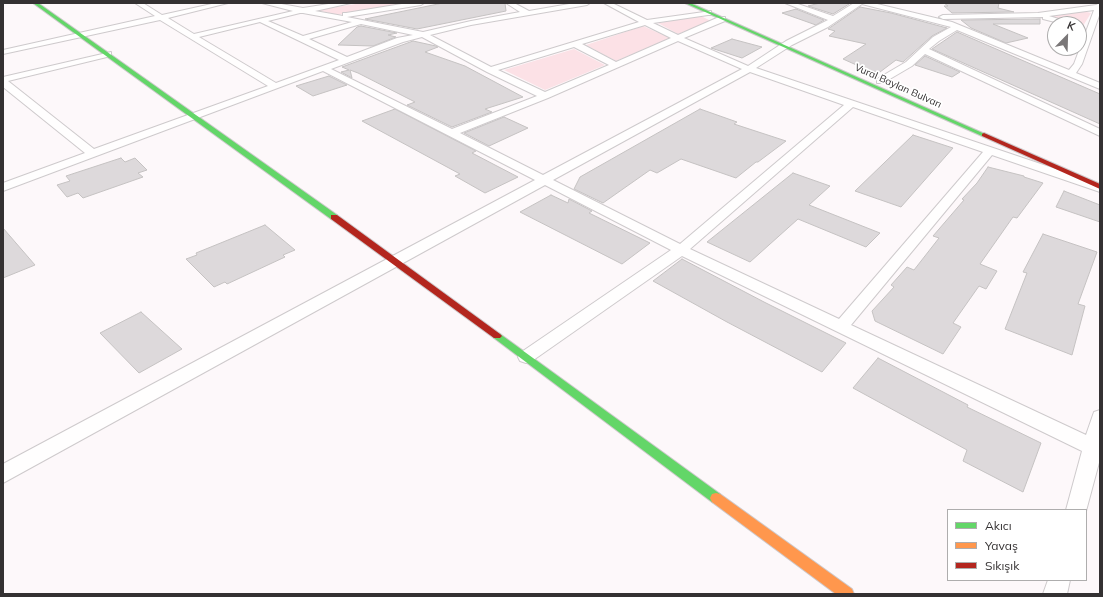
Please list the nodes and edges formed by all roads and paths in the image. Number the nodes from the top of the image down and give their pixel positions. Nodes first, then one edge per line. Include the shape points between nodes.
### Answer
1 (35, 3) edge
2 (138, 3) edge
3 (225, 3) edge
4 (265, 3) edge
5 (348, 3) edge
6 (420, 3) edge
7 (509, 3) edge
8 (587, 3) edge
9 (607, 3) edge
10 (687, 3) edge
11 (699, 3) edge
12 (788, 3) edge
13 (859, 3) edge
14 (865, 3) edge
15 (1099, 6) edge
16 (300, 11) junction
17 (527, 13) junction
18 (708, 13) junction
19 (1038, 15) junction
20 (163, 17) junction
21 (335, 17) junction
22 (928, 17) junction
23 (1047, 17) edge
24 (722, 19) junction
25 (834, 19) junction
26 (261, 20) junction
27 (361, 22) junction
28 (647, 22) junction
29 (1094, 25) edge
30 (957, 27) junction
31 (422, 34) junction
32 (81, 35) junction
33 (193, 36) junction
34 (302, 39) junction
35 (679, 39) junction
36 (575, 44) junction
37 (787, 45) junction
38 (924, 50) junction
39 (3, 52) edge
40 (108, 54) junction
41 (347, 60) junction
42 (615, 65) junction
43 (325, 69) junction
44 (749, 69) junction
45 (490, 70) junction
46 (1071, 74) junction
47 (3, 81) edge
48 (880, 81) junction
49 (1100, 86) edge
50 (276, 87) junction
51 (545, 96) junction
52 (852, 104) junction
53 (195, 116) junction
54 (452, 133) junction
55 (1100, 133) edge
56 (990, 151) junction
57 (92, 154) junction
58 (1100, 177) edge
59 (545, 180) junction
60 (3, 187) edge
61 (1100, 188) edge
62 (681, 250) junction
63 (395, 261) junction
64 (841, 327) junction
65 (526, 357) junction
66 (1100, 417) edge
67 (1096, 449) edge
68 (3, 474) edge
69 (1076, 509) edge
70 (1059, 581) edge
71 (847, 594) edge
72 (1055, 594) edge

1 - 32 street
2 - 20 street
3 - 20 street
4 - 16 street
5 - 16 street
6 - 21 street
7 - 17 street
8 - 17 street
9 - 28 street
10 - 18 street, Vural Baylan Bulvarı
11 - 37 street, Vural Baylan Bulvarı
12 - 25 street
13 - 25 street
14 - 22 street
15 - 19 street
15 - 29 street
16 - 21 street
16 - 26 street
17 - 31 street
18 - 24 street, Vural Baylan Bulvarı
18 - 28 street
19 - 22 street
19 - 23 street
20 - 32 street
20 - 33 street
21 - 27 street
22 - 30 street
24 - 35 street
24 - 37 street, Vural Baylan Bulvarı
25 - 37 street
26 - 33 street
26 - 34 street
27 - 31 street
27 - 34 street
28 - 35 street
28 - 36 street
29 - 46 street via 1078,64
30 - 38 street via 936,39
30 - 46 street
31 - 41 street
31 - 45 street
32 - 39 street
32 - 40 street
33 - 50 street
34 - 41 street
35 - 42 street
35 - 44 street
36 - 42 street
36 - 45 street
37 - 44 street
37 - 48 street, Vural Baylan Bulvarı
37 - 61 street, Vural Baylan Bulvarı
38 - 48 street via 908,64
38 - 55 street
40 - 47 street
40 - 53 street
41 - 43 street
42 - 51 street
43 - 50 street
43 - 54 street
44 - 52 street
44 - 59 street
45 - 51 street
46 - 49 street
47 - 57 street
48 - 58 street, Vural Baylan Bulvarı
50 - 53 street
51 - 54 street
52 - 56 street
52 - 62 street
53 - 57 street
53 - 63 street
54 - 59 street
56 - 61 street
56 - 64 street
57 - 60 street
59 - 62 street
59 - 63 street
62 - 64 street
62 - 65 street
63 - 65 street
63 - 68 street
64 - 67 street
65 - 71 street
66 - 67 street
67 - 69 street
70 - 72 street

